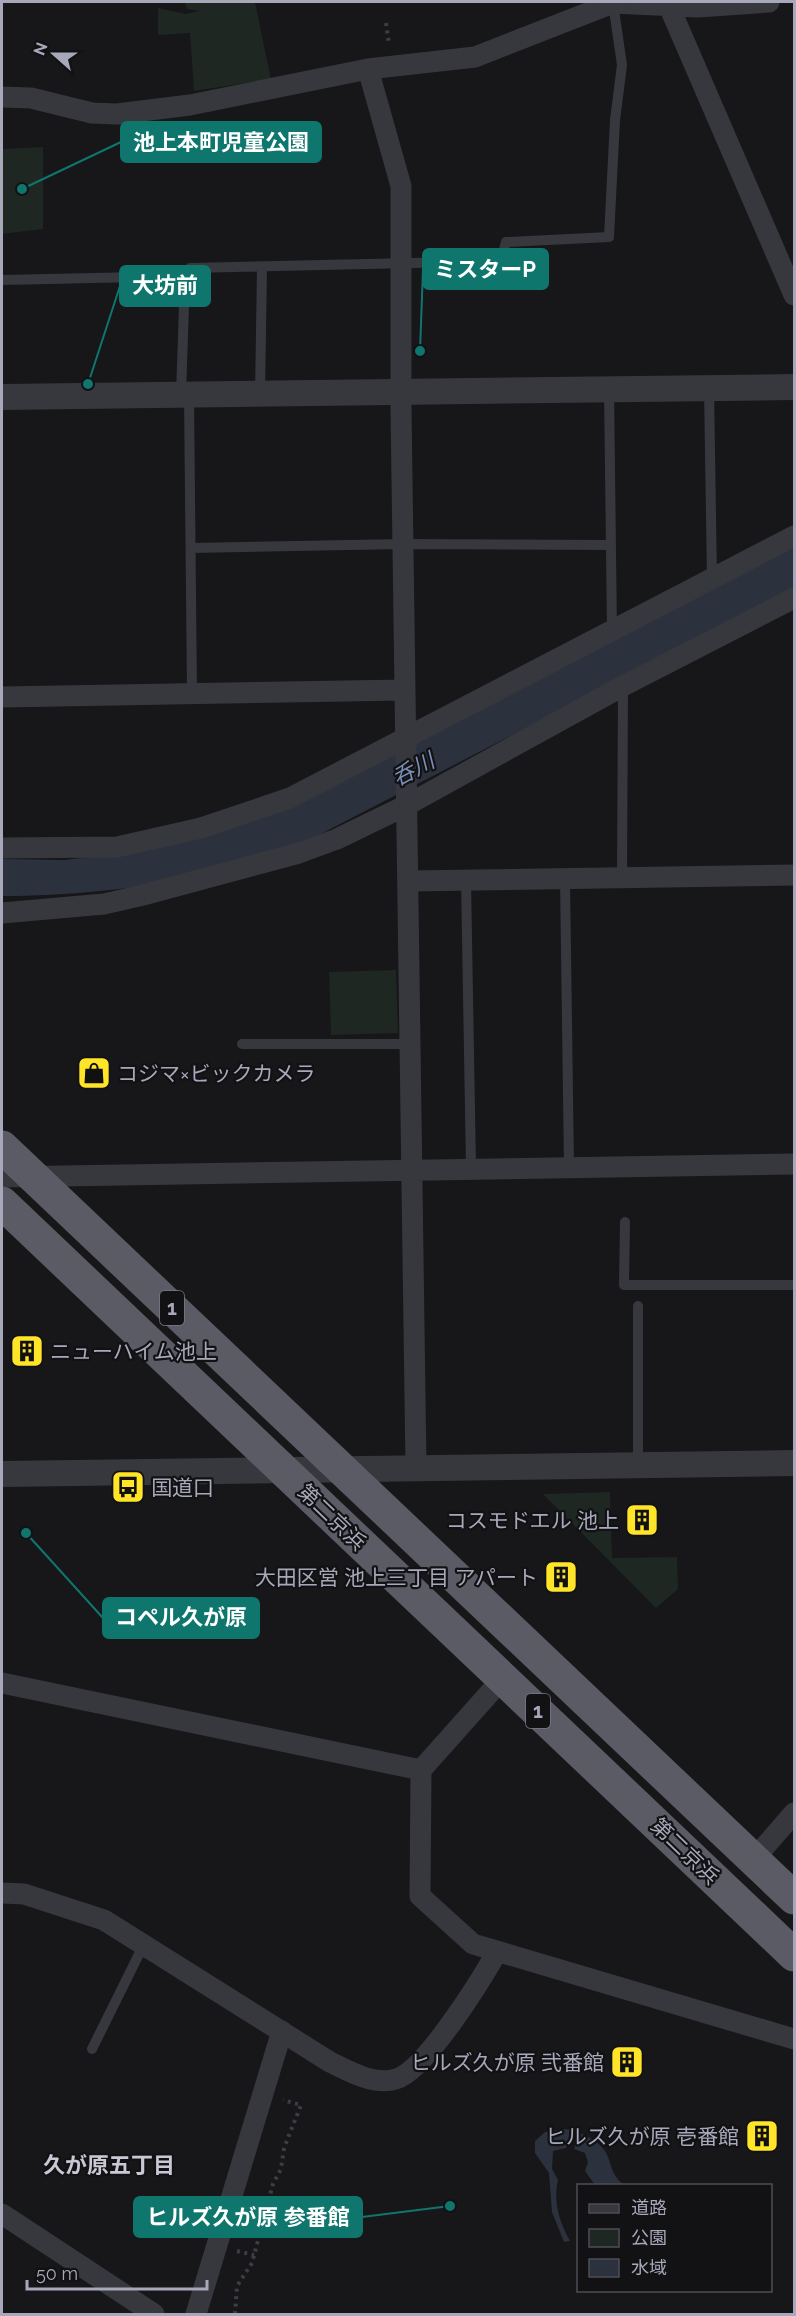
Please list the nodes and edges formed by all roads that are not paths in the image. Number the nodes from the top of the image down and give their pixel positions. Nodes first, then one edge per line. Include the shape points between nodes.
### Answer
1 (612, 2) edge
2 (769, 2) edge
3 (669, 6) junction
4 (368, 69) junction
5 (2, 97) edge
6 (402, 265) junction
7 (261, 267) junction
8 (185, 276) junction
9 (2, 280) edge
10 (795, 295) edge
11 (795, 387) edge
12 (709, 388) junction
13 (609, 389) junction
14 (400, 391) junction
15 (260, 394) junction
16 (185, 395) junction
17 (2, 397) edge
18 (795, 536) edge
19 (403, 544) junction
20 (611, 545) junction
21 (191, 548) junction
22 (712, 579) junction
23 (795, 598) edge
24 (612, 631) junction
25 (623, 686) junction
26 (405, 690) junction
27 (192, 694) junction
28 (2, 697) edge
29 (406, 741) junction
30 (407, 799) junction
31 (2, 848) edge
32 (795, 875) edge
33 (565, 878) junction
34 (622, 878) junction
35 (466, 880) junction
36 (410, 881) junction
37 (2, 913) edge
38 (242, 1044) dead end
39 (411, 1044) junction
40 (2, 1147) edge
41 (795, 1164) edge
42 (569, 1167) junction
43 (471, 1168) junction
44 (412, 1169) junction
45 (2, 1177) edge
46 (36, 1179) junction
47 (2, 1203) edge
48 (625, 1222) dead end
49 (795, 1285) edge
50 (638, 1306) dead end
51 (795, 1463) edge
52 (638, 1466) junction
53 (416, 1467) junction
54 (281, 1468) junction
55 (343, 1468) junction
56 (2, 1474) edge
57 (503, 1678) junction
58 (2, 1683) edge
59 (421, 1770) junction
60 (795, 1813) edge
61 (754, 1859) junction
62 (2, 1893) edge
63 (795, 1898) edge
64 (144, 1944) junction
65 (496, 1952) junction
66 (795, 1955) edge
67 (282, 2031) junction
68 (795, 2039) edge
69 (92, 2049) dead end
70 (2, 2214) edge
71 (154, 2314) edge
72 (196, 2314) edge

1 - 3 street
1 - 4 street via 475,57
1 - 6 lane via 622,64 609,237 506,242 501,261
2 - 3 street
3 - 10 street
4 - 5 street via 190,105 117,114 92,113 31,98
4 - 6 street via 401,186
6 - 7 lane
6 - 14 street
7 - 8 lane via 190,268
7 - 15 lane
8 - 9 lane
8 - 16 lane
11 - 12 street
12 - 13 street
12 - 22 lane
13 - 14 street
13 - 20 lane
14 - 15 street
14 - 19 street
15 - 16 street
16 - 17 street
16 - 21 lane
18 - 22 street
19 - 20 lane
19 - 21 lane
19 - 26 street
20 - 24 lane
21 - 27 lane
22 - 24 street
23 - 25 street
24 - 29 street
25 - 30 street
25 - 34 lane
26 - 27 street
26 - 29 street
27 - 28 street
29 - 30 street
29 - 31 street via 290,798 201,828 117,847
30 - 36 street
30 - 37 street via 337,839 228,873 104,904
32 - 34 street
33 - 34 street
33 - 35 street
33 - 42 lane
35 - 36 street
35 - 43 lane
36 - 39 street
38 - 39 lane
39 - 44 street
40 - 46 highway, 第二京浜 / 1
41 - 42 street
42 - 43 street
43 - 44 street
44 - 46 street
44 - 53 street
45 - 46 street
46 - 55 highway, 第二京浜 / 1
47 - 54 highway, 第二京浜 / 1
48 - 49 lane via 624,1285
50 - 52 lane
51 - 52 street
52 - 53 street
53 - 55 street
54 - 55 street
54 - 56 street
54 - 57 highway, 第二京浜 / 1
55 - 61 highway, 第二京浜 / 1
57 - 59 street
57 - 66 highway, 第二京浜 / 1
58 - 59 street
59 - 65 street via 420,1896 473,1944
60 - 61 street
61 - 63 highway, 第二京浜 / 1
62 - 64 street via 24,1894 104,1920
64 - 67 street
64 - 69 lane
65 - 67 street via 420,2063 397,2079 358,2075
65 - 68 street
67 - 72 street
70 - 71 street

